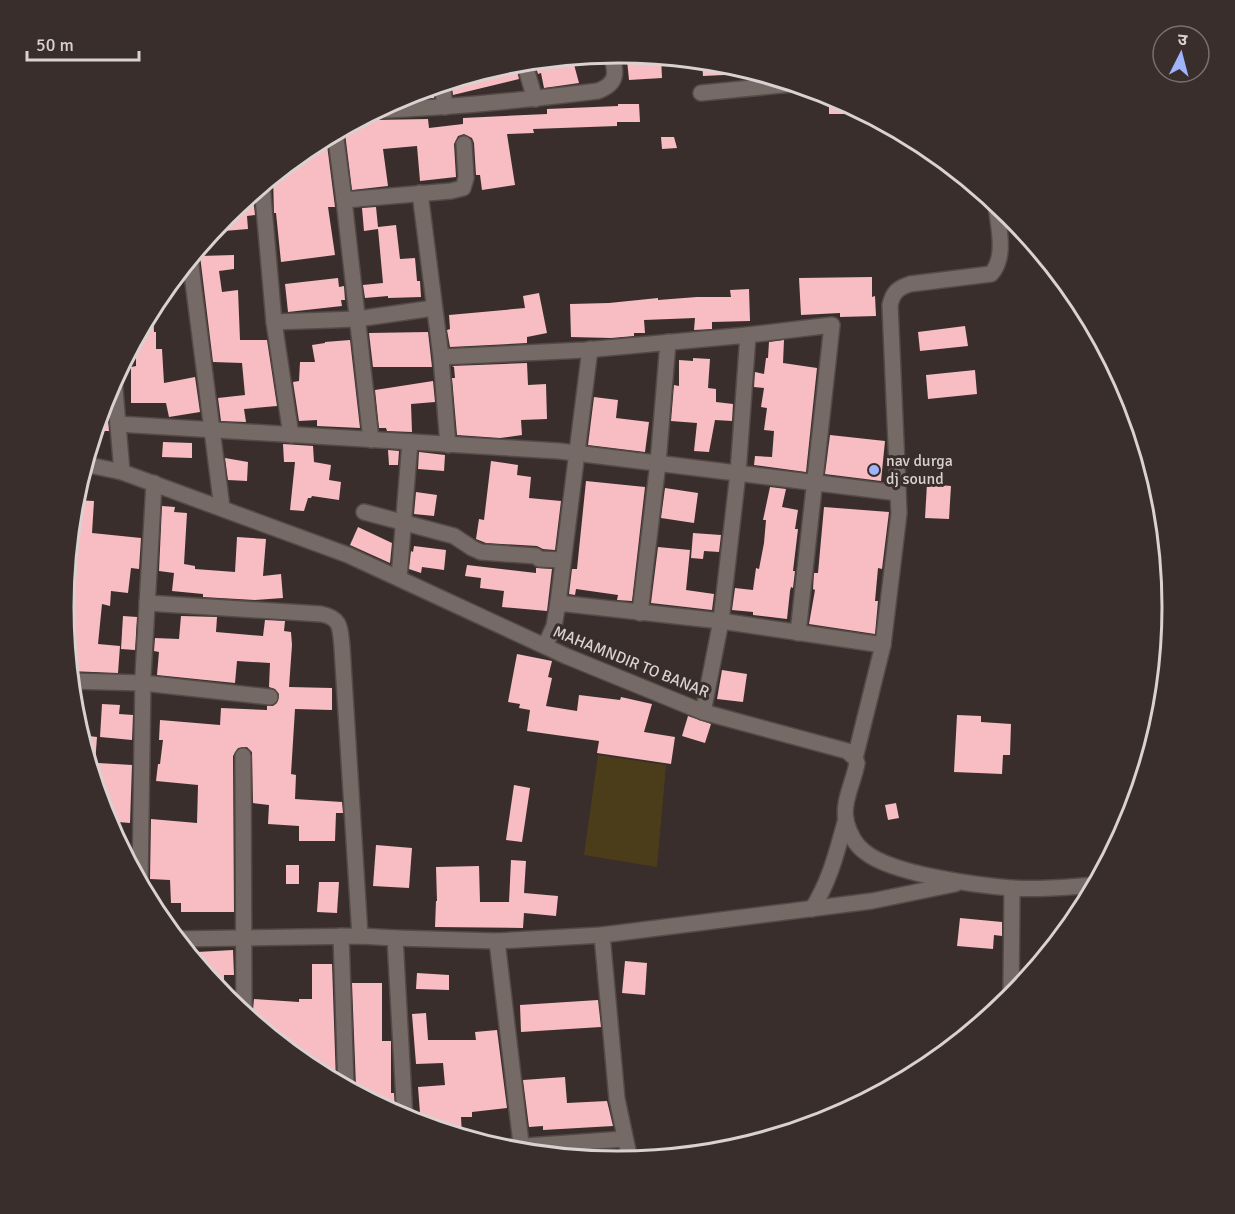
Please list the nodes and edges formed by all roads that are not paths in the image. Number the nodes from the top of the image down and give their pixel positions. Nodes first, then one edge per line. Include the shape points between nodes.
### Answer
1 (613, 63) edge
2 (527, 71) edge
3 (772, 86) edge
4 (443, 92) edge
5 (701, 93) dead end
6 (535, 99) junction
7 (445, 107) junction
8 (398, 109) edge
9 (336, 142) edge
10 (464, 144) dead end
11 (420, 193) junction
12 (263, 195) edge
13 (344, 200) junction
14 (997, 217) edge
15 (191, 269) edge
16 (434, 308) junction
17 (357, 318) junction
18 (274, 322) junction
19 (748, 335) junction
20 (668, 342) junction
21 (590, 349) junction
22 (441, 357) junction
23 (116, 397) edge
24 (118, 424) junction
25 (211, 430) junction
26 (291, 435) junction
27 (371, 440) junction
28 (410, 442) junction
29 (448, 445) junction
30 (578, 453) junction
31 (658, 463) junction
32 (92, 466) edge
33 (122, 472) junction
34 (738, 473) junction
35 (815, 482) junction
36 (154, 483) junction
37 (898, 493) junction
38 (222, 508) junction
39 (364, 512) dead end
40 (404, 524) junction
41 (563, 560) junction
42 (399, 578) junction
43 (147, 603) junction
44 (558, 603) junction
45 (640, 613) junction
46 (721, 621) junction
47 (798, 633) junction
48 (883, 645) junction
49 (545, 646) junction
50 (79, 681) edge
51 (143, 683) junction
52 (270, 697) dead end
53 (703, 712) junction
54 (243, 756) dead end
55 (855, 758) junction
56 (846, 819) junction
57 (140, 868) edge
58 (967, 881) junction
59 (1085, 885) edge
60 (1012, 888) junction
61 (812, 909) junction
62 (602, 935) junction
63 (244, 936) junction
64 (341, 936) junction
65 (360, 936) junction
66 (395, 938) junction
67 (186, 939) edge
68 (497, 940) junction
69 (1011, 982) edge
70 (244, 1002) edge
71 (345, 1078) edge
72 (404, 1108) edge
73 (624, 1139) junction
74 (520, 1142) edge
75 (549, 1146) edge
76 (627, 1151) edge

1 - 6 street via 614,79 609,87
2 - 6 street
3 - 5 street
4 - 7 street
6 - 7 street
7 - 8 street
9 - 13 street
10 - 11 street via 463,188
11 - 13 street
11 - 16 street
12 - 18 street
13 - 17 street
14 - 37 street via 1000,256 991,274 910,284 893,294 890,323
15 - 25 street
16 - 17 street
16 - 22 street
17 - 18 street
17 - 27 street
18 - 26 street
19 - 20 street
19 - 34 street
19 - 35 street via 832,325
20 - 21 street
20 - 31 street
21 - 22 street
21 - 30 street
22 - 29 street
23 - 24 street
24 - 25 street
24 - 33 street
25 - 26 street
25 - 38 street
26 - 27 street
27 - 28 street
28 - 29 street
28 - 40 street
29 - 30 street
30 - 31 street
30 - 41 street
31 - 34 street
31 - 45 street
32 - 33 street, MAHAMNDIR TO BANAR
33 - 36 street, MAHAMNDIR TO BANAR
34 - 35 street
34 - 46 street
35 - 37 street
35 - 47 street
36 - 38 street, MAHAMNDIR TO BANAR
36 - 43 street
37 - 48 street
38 - 42 street, MAHAMNDIR TO BANAR
39 - 40 street
40 - 41 street via 454,536 482,552
40 - 42 street
41 - 44 street
42 - 49 street, MAHAMNDIR TO BANAR
43 - 51 street
43 - 65 street via 321,614 332,616 339,624
44 - 45 street
44 - 49 street
45 - 46 street
46 - 47 street
46 - 53 street
47 - 48 street
48 - 55 street
49 - 53 street, MAHAMNDIR TO BANAR
50 - 51 street
51 - 52 street
51 - 57 street
53 - 55 street, MAHAMNDIR TO BANAR via 847,752
54 - 63 street
55 - 56 street
56 - 58 street via 856,843 884,864
56 - 61 street via 832,872
58 - 60 street
58 - 61 street
59 - 60 street
60 - 69 street
61 - 62 street
62 - 68 street
62 - 73 street
63 - 64 street
63 - 67 street
63 - 70 street
64 - 65 street
64 - 71 street
65 - 66 street
66 - 68 street
66 - 72 street
68 - 74 street
73 - 75 street
73 - 76 street

